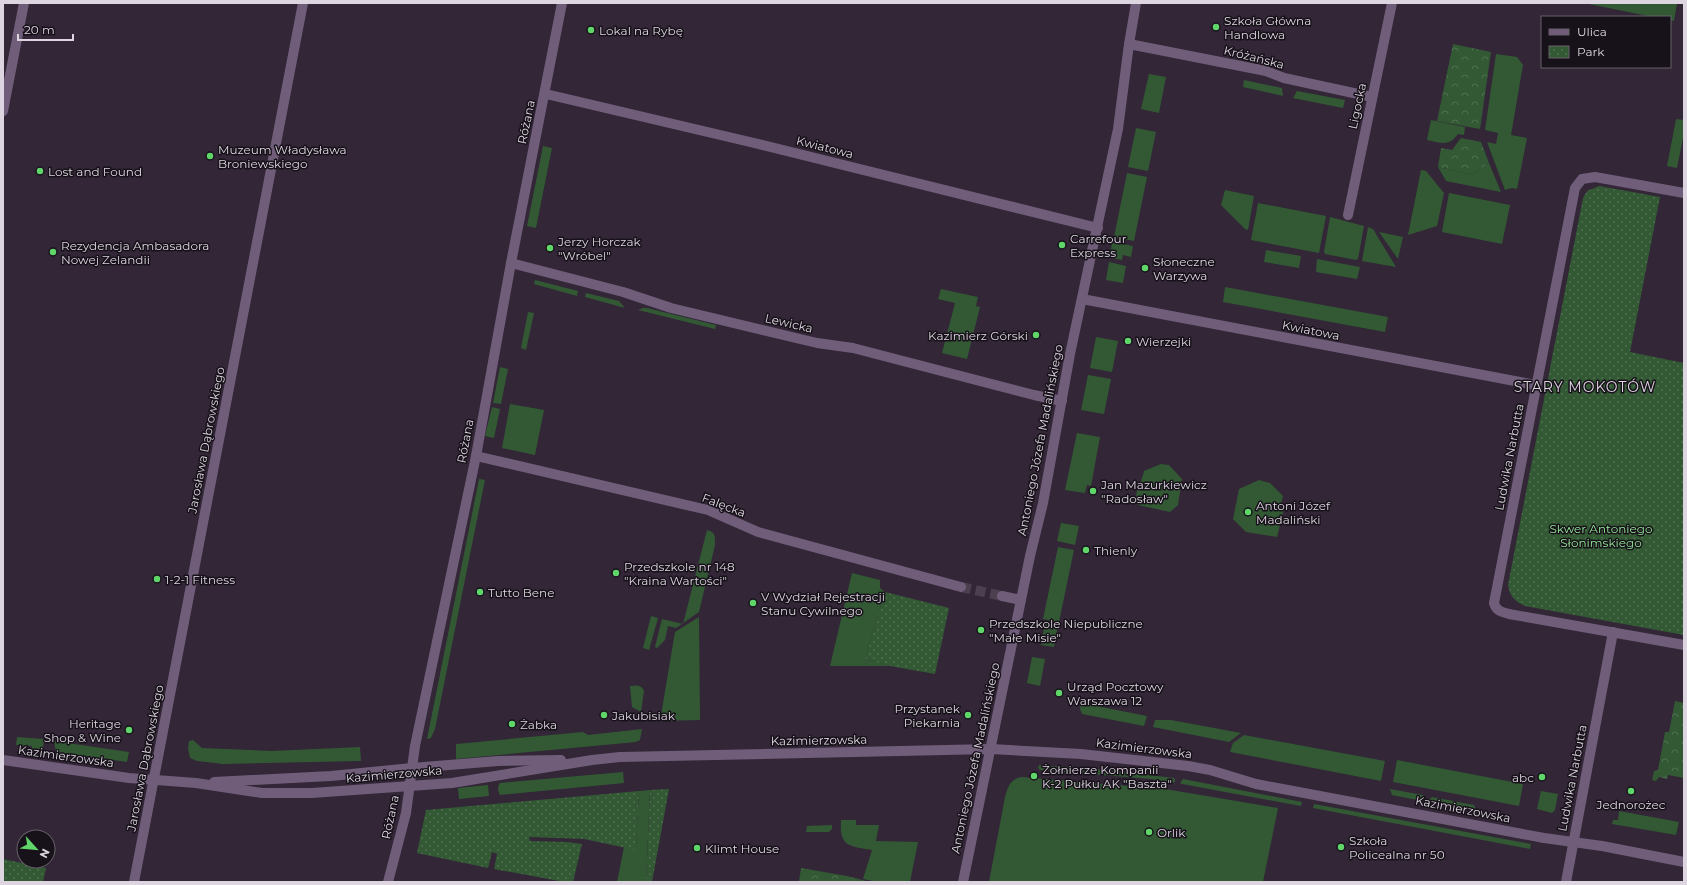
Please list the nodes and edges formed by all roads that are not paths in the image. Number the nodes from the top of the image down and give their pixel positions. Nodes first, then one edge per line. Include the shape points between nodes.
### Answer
1 (24, 3) edge
2 (303, 3) edge
3 (562, 3) edge
4 (1136, 3) edge
5 (1392, 3) edge
6 (1129, 44) junction
7 (546, 94) junction
8 (1372, 97) junction
9 (3, 111) edge
10 (1684, 193) edge
11 (1348, 215) dead end
12 (1098, 228) junction
13 (511, 263) junction
14 (1082, 299) junction
15 (1536, 385) junction
16 (1062, 401) junction
17 (476, 456) junction
18 (961, 587) tunnel mouth
19 (1002, 596) tunnel mouth
20 (1021, 600) junction
21 (1613, 632) junction
22 (1684, 645) edge
23 (992, 749) junction
24 (3, 760) edge
25 (592, 760) junction
26 (412, 768) junction
27 (154, 781) junction
28 (196, 783) junction
29 (410, 785) junction
30 (1573, 842) junction
31 (1684, 862) edge
32 (134, 882) edge
33 (388, 882) edge
34 (963, 882) edge
35 (1566, 882) edge

1 - 9 street
2 - 27 street, Jarosława Dąbrowskiego
3 - 7 street, Różana
4 - 6 street, Antoniego Józefa Madalińskiego
5 - 8 street, Ligocka
6 - 8 street, Króżańska via 1266,71 1284,78
6 - 12 street, Antoniego Józefa Madalińskiego via 1118,129
7 - 12 street, Kwiatowa
7 - 13 street, Różana
8 - 11 street, Ligocka
10 - 15 street, Ludwika Narbutta via 1595,177 1582,179 1574,188
12 - 14 street, Antoniego Józefa Madalińskiego
13 - 16 street, Lewicka via 623,292 671,308 817,343 853,348
13 - 17 street, Różana
14 - 15 street, Kwiatowa
14 - 16 street, Antoniego Józefa Madalińskiego
15 - 21 street, Ludwika Narbutta via 1495,607 1509,614
16 - 20 street, Antoniego Józefa Madalińskiego
17 - 18 street, Falęcka via 708,510 758,532
17 - 26 street, Różana
19 - 20 street
20 - 23 street, Antoniego Józefa Madalińskiego
21 - 22 street, Ludwika Narbutta
21 - 30 street, Ludwika Narbutta
23 - 25 street, Kazimierzowska via 648,756
23 - 30 street, Kazimierzowska via 1081,754 1188,766 1256,784
23 - 34 street, Antoniego Józefa Madalińskiego
24 - 27 street, Kazimierzowska
25 - 26 street, Kazimierzowska via 498,761
25 - 29 street, Kazimierzowska via 452,783
26 - 28 street, Kazimierzowska via 331,776
26 - 29 street, Różana
27 - 28 street, Kazimierzowska
27 - 32 street, Jarosława Dąbrowskiego
28 - 29 street, Kazimierzowska via 262,794 312,793
29 - 33 street, Różana via 406,813
30 - 31 street, Kazimierzowska
30 - 35 street, Ludwika Narbutta

